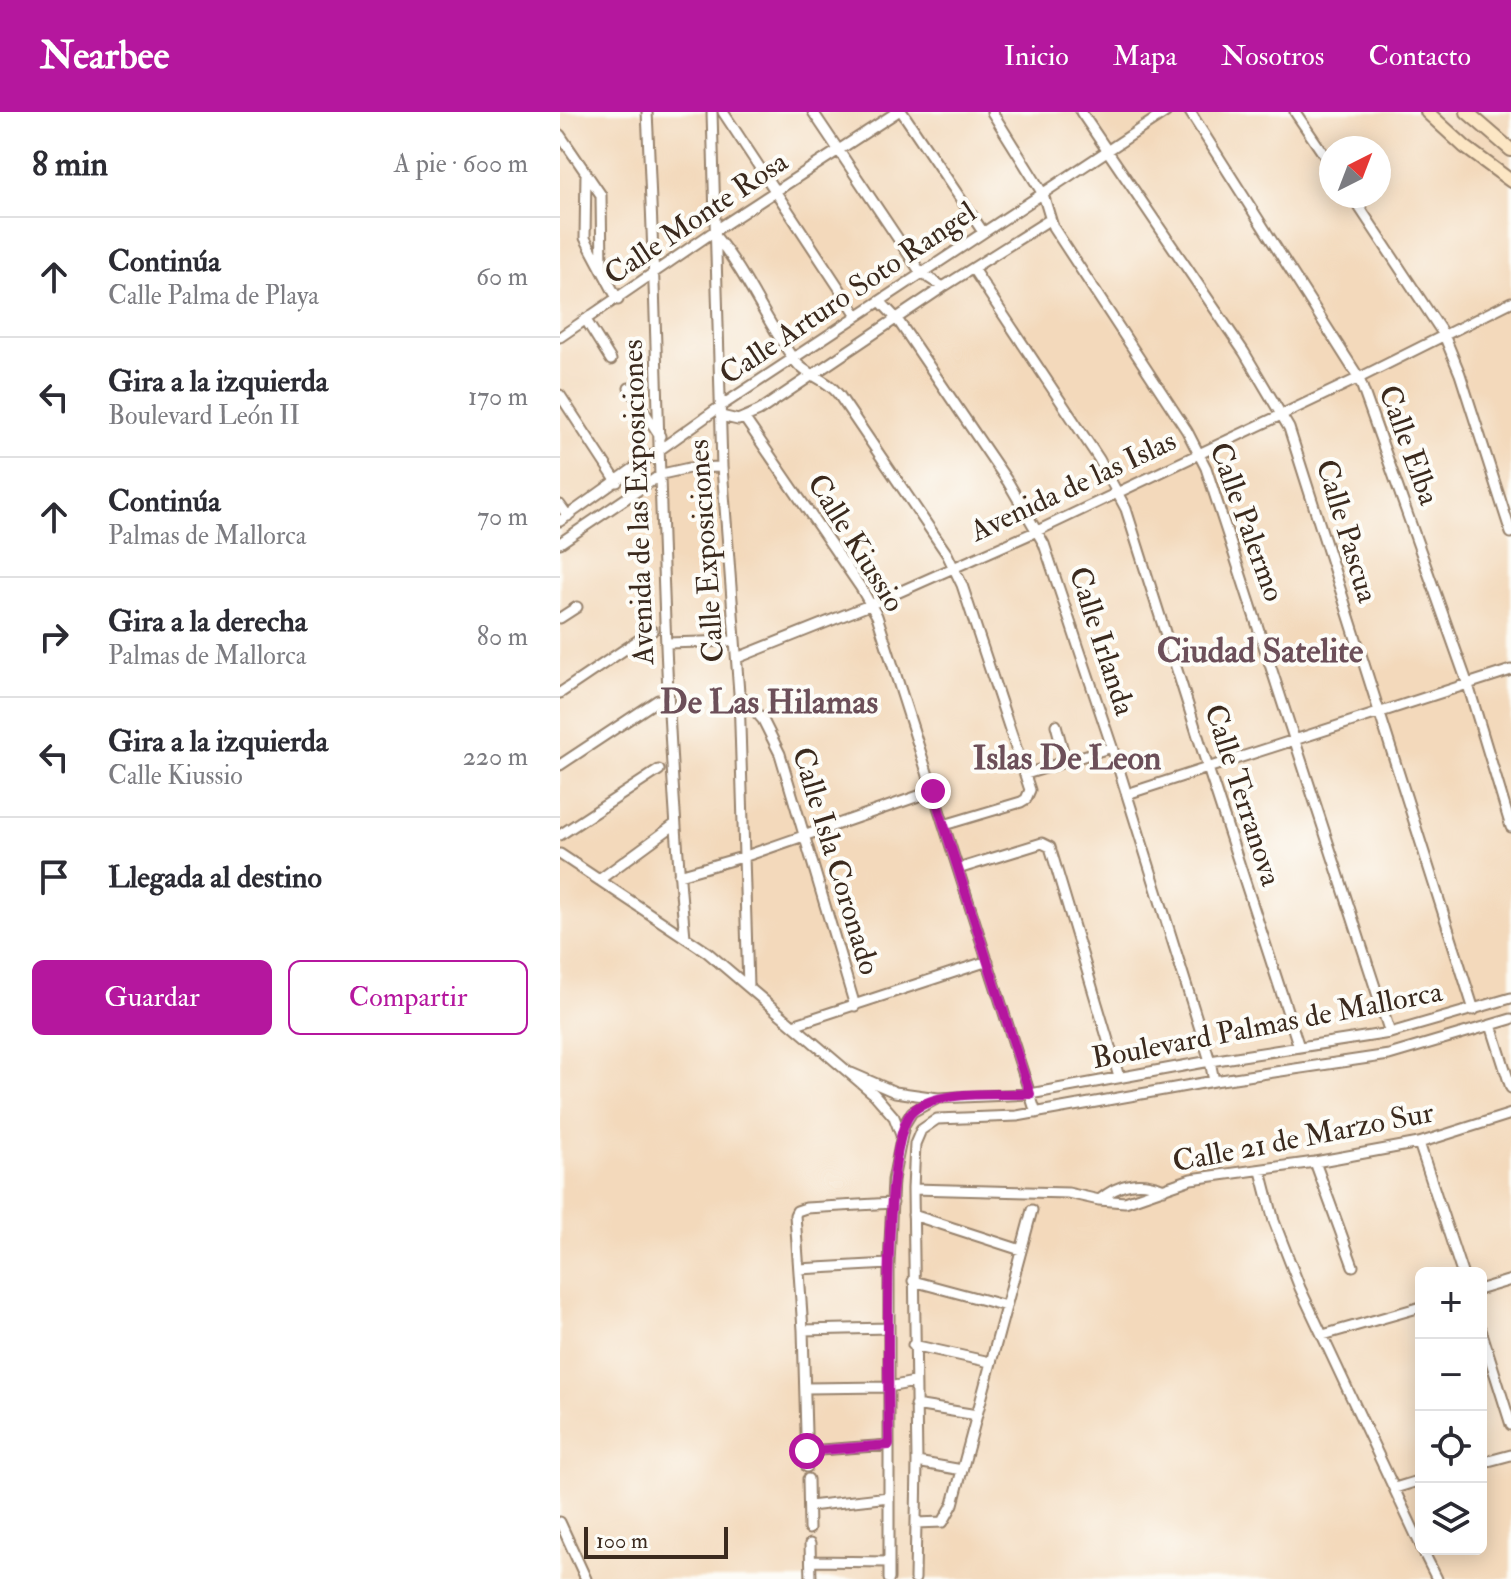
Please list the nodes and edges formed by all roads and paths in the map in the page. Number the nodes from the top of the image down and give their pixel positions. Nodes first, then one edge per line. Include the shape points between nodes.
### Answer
1 (647, 112) edge
2 (712, 112) edge
3 (723, 112) edge
4 (813, 112) edge
5 (900, 112) edge
6 (992, 112) edge
7 (1081, 112) edge
8 (1166, 112) edge
9 (1190, 112) edge
10 (1295, 112) edge
11 (1427, 112) edge
12 (1467, 112) edge
13 (1154, 115) edge
14 (560, 135) edge
15 (1508, 142) edge
16 (1319, 147) edge
17 (839, 151) junction
18 (1107, 152) junction
19 (586, 171) junction
20 (1511, 181) edge
21 (778, 192) junction
22 (1043, 194) junction
23 (1360, 208) edge
24 (1049, 220) junction
25 (983, 232) junction
26 (716, 234) junction
27 (602, 268) junction
28 (973, 269) junction
29 (655, 273) junction
30 (921, 273) junction
31 (943, 287) junction
32 (618, 300) junction
33 (880, 301) junction
34 (1511, 302) edge
35 (857, 315) junction
36 (897, 319) junction
37 (586, 320) junction
38 (562, 332) edge
39 (1444, 335) junction
40 (793, 359) junction
41 (611, 360) dead end
42 (814, 375) junction
43 (1359, 378) junction
44 (629, 388) dead end
45 (560, 395) edge
46 (721, 411) junction
47 (1281, 415) junction
48 (745, 419) junction
49 (660, 436) junction
50 (660, 451) junction
51 (1199, 452) junction
52 (722, 467) junction
53 (662, 474) junction
54 (617, 482) junction
55 (1118, 492) junction
56 (560, 505) edge
57 (564, 518) edge
58 (1037, 531) junction
59 (1511, 533) edge
60 (560, 543) edge
61 (954, 569) junction
62 (872, 604) junction
63 (577, 607) dead end
64 (560, 618) edge
65 (652, 631) dead end
66 (735, 641) junction
67 (667, 643) junction
68 (737, 658) junction
69 (1511, 670) edge
70 (1468, 685) junction
71 (560, 693) edge
72 (739, 693) junction
73 (658, 700) dead end
74 (1378, 713) junction
75 (1056, 725) dead end
76 (1296, 739) junction
77 (1112, 747) junction
78 (1066, 762) junction
79 (560, 765) edge
80 (1208, 768) junction
81 (659, 770) dead end
82 (1026, 774) junction
83 (933, 791) junction
84 (1127, 794) junction
85 (674, 825) junction
86 (944, 825) junction
87 (1511, 827) edge
88 (560, 835) edge
89 (803, 836) junction
90 (560, 854) edge
91 (746, 856) junction
92 (958, 869) junction
93 (679, 875) junction
94 (599, 880) junction
95 (685, 937) junction
96 (988, 961) junction
97 (748, 987) junction
98 (1511, 998) edge
99 (855, 1006) junction
100 (1474, 1010) junction
101 (1511, 1019) edge
102 (793, 1025) junction
103 (1491, 1025) junction
104 (1390, 1033) junction
105 (1299, 1047) junction
106 (1210, 1061) junction
107 (851, 1073) junction
108 (1119, 1077) junction
109 (1214, 1081) junction
110 (1511, 1088) edge
111 (1030, 1094) junction
112 (938, 1098) junction
113 (1036, 1113) junction
114 (1511, 1114) edge
115 (901, 1135) junction
116 (1419, 1143) junction
117 (1315, 1162) junction
118 (1261, 1171) junction
119 (1142, 1183) junction
120 (913, 1189) junction
121 (1164, 1189) junction
122 (1144, 1196) junction
123 (1099, 1200) junction
124 (893, 1203) junction
125 (1032, 1210) dead end
126 (913, 1215) junction
127 (1021, 1250) junction
128 (889, 1264) junction
129 (1353, 1266) dead end
130 (1460, 1267) edge
131 (799, 1269) junction
132 (1511, 1280) edge
133 (913, 1281) junction
134 (1487, 1287) edge
135 (1006, 1306) junction
136 (1415, 1309) edge
137 (888, 1328) junction
138 (803, 1330) junction
139 (1323, 1335) junction
140 (1484, 1339) edge
141 (913, 1345) junction
142 (990, 1362) junction
143 (914, 1382) junction
144 (889, 1387) junction
145 (805, 1388) junction
146 (915, 1405) junction
147 (977, 1415) junction
148 (1511, 1425) edge
149 (889, 1445) junction
150 (807, 1451) junction
151 (1511, 1455) edge
152 (1487, 1461) edge
153 (917, 1462) junction
154 (807, 1467) dead end
155 (962, 1470) junction
156 (808, 1479) dead end
157 (1415, 1482) edge
158 (1395, 1488) junction
159 (889, 1497) junction
160 (809, 1506) junction
161 (560, 1522) edge
162 (916, 1523) junction
163 (809, 1529) dead end
164 (1415, 1532) edge
165 (810, 1544) dead end
166 (1426, 1555) edge
167 (811, 1561) junction
168 (889, 1562) junction
169 (586, 1579) edge
170 (811, 1579) edge
171 (889, 1579) edge
172 (916, 1579) edge
173 (1437, 1579) edge

1 - 29 street, Avenida de las Exposiciones
2 - 26 street, Calle Exposiciones
3 - 21 street
4 - 17 street
5 - 17 street, Calle Monte Rosa
5 - 25 street
6 - 22 street
7 - 18 street
8 - 13 street, Calle Arturo Soto Rangel
9 - 43 street, Calle Elba
10 - 16 street
11 - 20 street
12 - 15 street
13 - 18 street, Calle Arturo Soto Rangel
14 - 19 street
17 - 21 street, Calle Monte Rosa
17 - 30 street
18 - 22 street, Calle Arturo Soto Rangel
18 - 47 street, Calle Pascua
19 - 27 street via 584,233
19 - 27 street via 602,202
21 - 26 street, Calle Monte Rosa
21 - 35 street
22 - 24 street, Calle Palermo
22 - 25 street, Calle Arturo Soto Rangel
23 - 39 street
24 - 28 street
24 - 51 street, Calle Palermo
25 - 30 street, Calle Arturo Soto Rangel
26 - 29 street, Calle Monte Rosa
26 - 40 street
26 - 46 street, Calle Exposiciones
27 - 32 street
28 - 31 street
28 - 55 street, Calle Terranova
29 - 32 street, Calle Monte Rosa
29 - 49 street, Avenida de las Exposiciones
30 - 31 street
30 - 33 street, Calle Arturo Soto Rangel
31 - 36 street
32 - 37 street, Calle Monte Rosa
33 - 35 street, Calle Arturo Soto Rangel
33 - 36 street, Calle Irlanda
34 - 39 street, Avenida de las Islas
35 - 40 street, Calle Arturo Soto Rangel
36 - 42 street
36 - 58 street, Calle Irlanda
37 - 38 street, Calle Monte Rosa
37 - 41 street
39 - 43 street, Avenida de las Islas
39 - 59 street
40 - 42 street
40 - 46 street, Calle Arturo Soto Rangel
42 - 48 street
42 - 61 street via 839,395
43 - 47 street, Avenida de las Islas
43 - 70 street, Calle Elba
44 - 49 street
45 - 54 street
46 - 48 street
46 - 50 street, Calle Arturo Soto Rangel
46 - 52 street, Calle Exposiciones
47 - 51 street, Avenida de las Islas
47 - 74 street, Calle Pascua
48 - 62 street, Calle Kiussio
49 - 50 street, Avenida de las Exposiciones
50 - 53 street, Avenida de las Exposiciones
50 - 54 street, Calle Arturo Soto Rangel
51 - 55 street, Avenida de las Islas
51 - 76 street, Calle Palermo
52 - 53 street
52 - 66 street, Calle Exposiciones
53 - 60 street
53 - 67 street, Avenida de las Exposiciones
54 - 57 street, Calle Arturo Soto Rangel
55 - 58 street, Avenida de las Islas
55 - 80 street, Calle Terranova via 1137,537
56 - 57 street
58 - 61 street, Avenida de las Islas
58 - 77 street, Calle Irlanda
61 - 62 street, Avenida de las Islas
61 - 82 street
62 - 68 street, Avenida de las Islas
62 - 83 street, Calle Kiussio
63 - 64 street
65 - 71 street
66 - 67 street
66 - 68 street, Calle Exposiciones
67 - 85 street, Avenida de las Exposiciones
68 - 72 street, Calle Exposiciones
69 - 70 street
70 - 74 street
70 - 87 street, Calle Elba
72 - 89 street, Calle Isla Coronado via 772,735
72 - 91 street, Calle Exposiciones
73 - 79 street
74 - 76 street
74 - 100 street, Calle Pascua
75 - 78 street
76 - 80 street
76 - 104 street, Calle Palermo
77 - 78 street
77 - 84 street, Calle Irlanda
78 - 82 street
80 - 84 street
80 - 105 street, Calle Terranova
81 - 88 street
82 - 86 street via 1026,799
83 - 86 street, Calle Kiussio
83 - 89 street
84 - 106 street, Calle Irlanda
85 - 93 street, Avenida de las Exposiciones
85 - 94 street
86 - 92 street, Calle Kiussio
89 - 91 street
89 - 99 street, Calle Isla Coronado
90 - 94 street
91 - 93 street
91 - 97 street, Calle Exposiciones
92 - 96 street, Calle Kiussio
92 - 108 street via 1047,843
93 - 95 street, Avenida de las Exposiciones
94 - 95 street
95 - 97 street
96 - 99 street
96 - 111 street, Calle Kiussio
97 - 102 street
98 - 100 street, Boulevard Palmas de Mallorca
99 - 102 street
100 - 104 street, Boulevard Palmas de Mallorca
101 - 103 street, Boulevard Palmas de Mallorca
102 - 107 street
103 - 109 street, Boulevard Palmas de Mallorca via 1389,1055
103 - 110 street
104 - 105 street, Boulevard Palmas de Mallorca
105 - 106 street, Boulevard Palmas de Mallorca
106 - 108 street, Boulevard Palmas de Mallorca
106 - 109 street, Calle Irlanda
107 - 112 street, Boulevard Palmas de Mallorca via 895,1092
107 - 115 street via 894,1117
108 - 111 street, Boulevard Palmas de Mallorca
109 - 113 street, Boulevard Palmas de Mallorca
111 - 112 street, Boulevard Palmas de Mallorca
111 - 113 street, Calle Kiussio
112 - 115 street via 912,1112
113 - 120 street, Boulevard Palmas de Mallorca via 937,1119 921,1130 915,1144
114 - 116 street, Calle 21 de Marzo Sur
115 - 124 street
116 - 117 street, Calle 21 de Marzo Sur
116 - 130 street
117 - 118 street, Calle 21 de Marzo Sur
117 - 129 street
118 - 121 street, Calle 21 de Marzo Sur via 1191,1179
118 - 139 street via 1283,1247
119 - 121 street
119 - 122 street
119 - 123 street via 1114,1188
120 - 123 street, Calle 21 de Marzo Sur via 1068,1193
120 - 126 street
121 - 122 street, Calle 21 de Marzo Sur
122 - 123 street, Calle 21 de Marzo Sur via 1125,1202
124 - 128 street
124 - 131 street via 797,1211
125 - 127 street
126 - 127 street
126 - 133 street
127 - 135 street
128 - 131 street
128 - 137 street
131 - 138 street
132 - 134 street
133 - 135 street
133 - 141 street
135 - 142 street
136 - 139 street
137 - 138 street
137 - 144 street
138 - 145 street
139 - 158 street
140 - 148 street
141 - 142 street
141 - 143 street
142 - 147 street
143 - 144 street
143 - 146 street
144 - 145 street
144 - 149 street
145 - 150 street
146 - 147 street
146 - 153 street
147 - 155 street
149 - 150 street
149 - 159 street
150 - 154 street
151 - 152 street
153 - 155 street
153 - 162 street
155 - 162 street via 946,1519 939,1524
156 - 160 street
157 - 158 street
158 - 164 street
159 - 160 street
159 - 168 street
160 - 163 street
161 - 169 street
162 - 172 street
165 - 167 street
166 - 173 street
167 - 168 street
167 - 170 street
168 - 171 street

